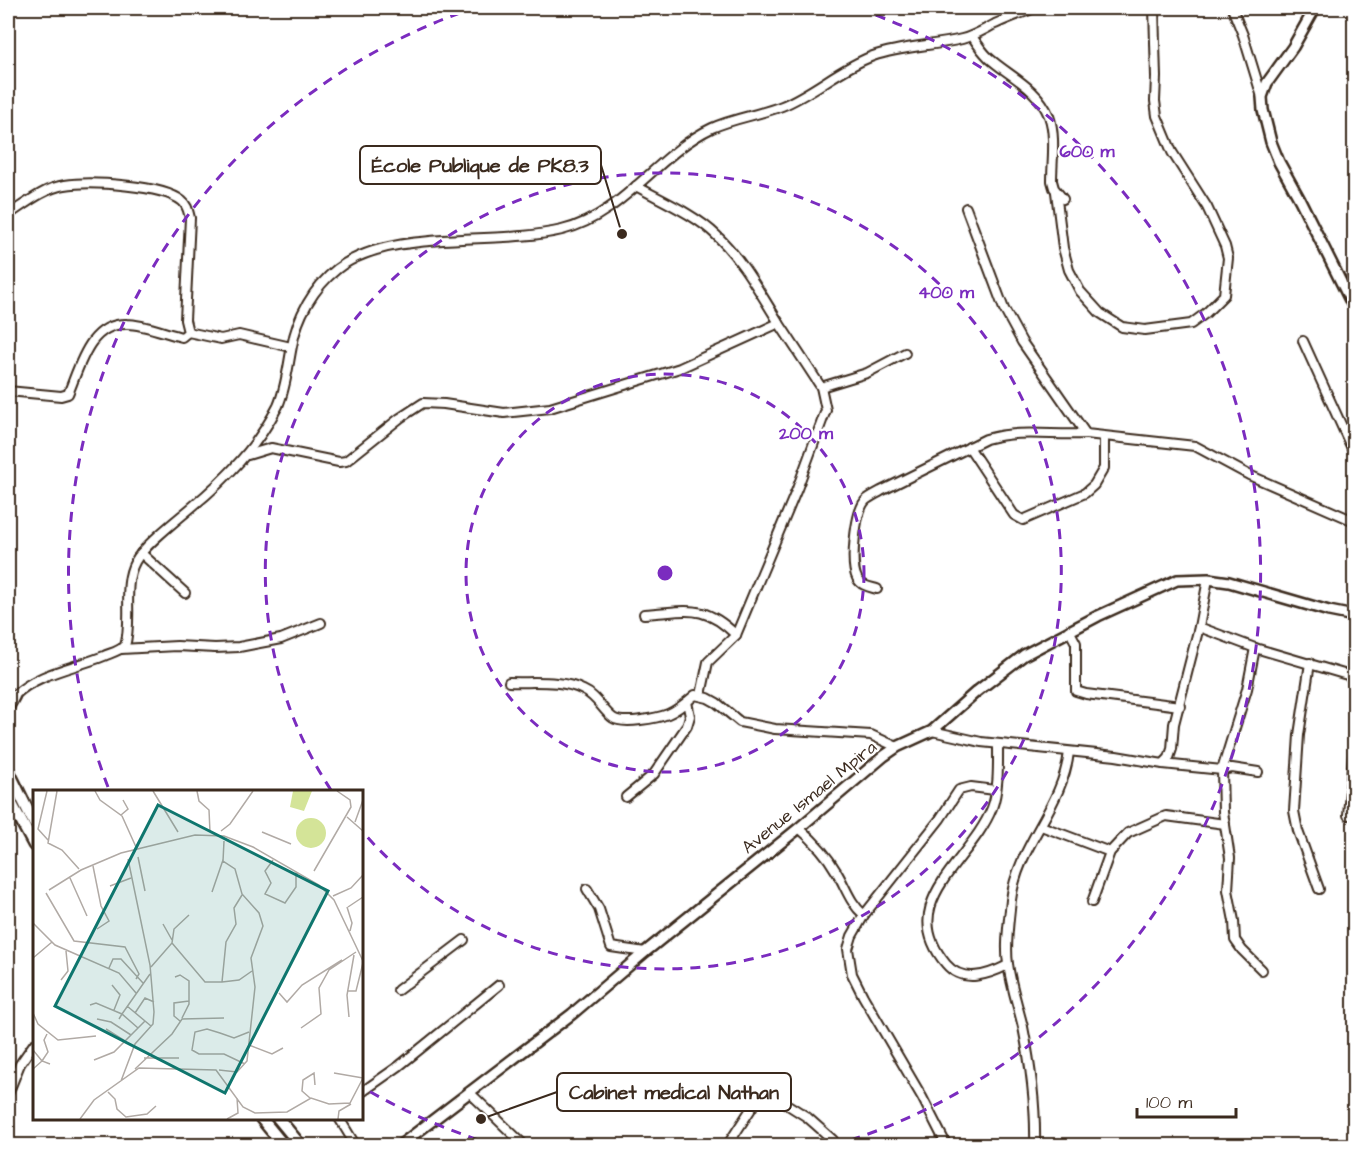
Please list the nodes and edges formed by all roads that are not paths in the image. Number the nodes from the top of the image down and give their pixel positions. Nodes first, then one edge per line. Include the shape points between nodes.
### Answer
1 (1035, 8) edge
2 (1154, 8) edge
3 (1232, 8) edge
4 (1315, 8) edge
5 (972, 36) junction
6 (1262, 97) junction
7 (636, 186) junction
8 (1056, 192) junction
9 (1063, 200) dead end
10 (966, 208) dead end
11 (8, 215) edge
12 (1345, 290) junction
13 (1354, 296) edge
14 (1354, 308) edge
15 (779, 323) junction
16 (188, 332) junction
17 (1303, 341) dead end
18 (291, 347) junction
19 (905, 353) dead end
20 (821, 387) junction
21 (8, 391) edge
22 (1086, 434) junction
23 (1104, 438) junction
24 (969, 447) junction
25 (1354, 453) edge
26 (248, 455) junction
27 (1354, 521) edge
28 (141, 553) junction
29 (1208, 579) junction
30 (877, 589) dead end
31 (185, 592) dead end
32 (644, 614) dead end
33 (1354, 616) edge
34 (321, 623) dead end
35 (1199, 627) junction
36 (1069, 630) junction
37 (736, 635) junction
38 (1255, 648) junction
39 (121, 649) junction
40 (1310, 663) junction
41 (1354, 677) edge
42 (509, 682) dead end
43 (701, 695) junction
44 (11, 698) edge
45 (687, 702) junction
46 (1180, 706) junction
47 (8, 707) edge
48 (932, 731) junction
49 (1354, 743) edge
50 (998, 744) junction
51 (897, 747) junction
52 (1070, 752) junction
53 (1163, 764) junction
54 (8, 770) edge
55 (1222, 770) junction
56 (1258, 772) dead end
57 (995, 790) junction
58 (8, 797) edge
59 (626, 797) dead end
60 (1348, 815) dead end
61 (33, 821) edge
62 (1225, 824) junction
63 (1041, 826) junction
64 (799, 828) junction
65 (33, 843) edge
66 (1110, 852) junction
67 (587, 889) dead end
68 (1320, 889) dead end
69 (1092, 903) dead end
70 (864, 915) junction
71 (464, 940) dead end
72 (645, 952) junction
73 (1008, 965) junction
74 (1262, 970) dead end
75 (499, 985) dead end
76 (398, 990) dead end
77 (33, 1045) edge
78 (363, 1091) edge
79 (469, 1092) junction
80 (8, 1094) edge
81 (262, 1120) edge
82 (279, 1120) edge
83 (340, 1120) edge
84 (833, 1140) dead end
85 (284, 1146) edge
86 (301, 1146) edge
87 (356, 1146) edge
88 (399, 1146) edge
89 (525, 1146) edge
90 (727, 1146) edge
91 (947, 1146) edge
92 (1035, 1146) edge

1 - 5 street
2 - 8 street via 1157,116 1172,152 1207,207 1225,246 1228,258 1224,295 1191,324 1145,330 1122,327 1100,313 1080,291 1069,270
3 - 6 street
4 - 6 main road
5 - 7 street via 896,50 859,62 781,106 732,120 699,135
5 - 8 street via 989,58 1027,87 1044,106 1051,129
6 - 12 main road via 1274,152
7 - 15 street via 716,235
7 - 18 street via 603,212 566,229 529,236 442,240 362,255 339,267 319,288 299,319
8 - 9 street
10 - 22 street via 1004,309 1022,342
11 - 16 street via 50,189 65,185 125,185 181,200 190,218 185,320
12 - 13 street
12 - 14 main road
15 - 20 street
15 - 26 street via 680,368 550,408 504,413 423,403 345,461 271,448
16 - 18 street via 221,339 239,335
16 - 21 street via 182,337 127,324 108,327 97,334 86,351 68,394
17 - 25 street
18 - 26 street via 279,404
19 - 20 street via 867,373
20 - 37 street via 826,410
22 - 23 street
22 - 24 street via 1012,433
23 - 24 street via 1104,468 1094,486 1023,520 1014,514
23 - 27 street via 1195,446 1249,475
24 - 30 street via 865,501 858,519 853,568 858,581
26 - 28 street
28 - 31 street
28 - 39 street via 131,572 128,633
29 - 33 main road, Avenue Ismael Mpira
29 - 35 street
29 - 36 main road, Avenue Ismael Mpira via 1177,580
32 - 37 street via 701,612 713,615
34 - 39 street via 281,639 239,646
35 - 38 street
35 - 46 street
36 - 46 street via 1076,643 1076,691
36 - 48 main road, Avenue Ismael Mpira via 1006,668
37 - 43 street via 708,662
38 - 40 street
38 - 55 street
39 - 44 street via 33,682
40 - 41 street
40 - 68 street via 1299,735 1294,811
42 - 45 street via 581,689 599,701 611,717 624,721 668,714
43 - 45 street
43 - 51 street via 740,722 775,729 871,735
44 - 47 highway
45 - 59 street via 687,726 654,774
46 - 53 street via 1172,749
48 - 50 street
48 - 51 main road, Avenue Ismael Mpira
49 - 60 street
50 - 52 street
50 - 57 street
51 - 64 main road, Avenue Ismael Mpira
52 - 53 street
52 - 63 street via 1066,771
53 - 55 street
54 - 61 highway
55 - 56 street
55 - 62 street
57 - 70 street via 959,790
57 - 73 street via 986,820 932,897 929,924 935,950 951,970 963,976 976,976
58 - 65 highway
62 - 66 street via 1166,816 1128,833
62 - 74 street via 1235,940
63 - 66 street
63 - 73 street via 1014,880
64 - 70 street via 828,859 846,894
64 - 72 main road, Avenue Ismael Mpira
66 - 69 street
67 - 72 street via 599,909 611,947
70 - 91 street via 848,949 852,974
71 - 76 street
72 - 79 main road, Avenue Ismael Mpira via 572,1014
73 - 92 street via 1035,1098
75 - 78 street
77 - 80 street via 20,1064
79 - 88 main road, Avenue Ismael Mpira
79 - 89 street
81 - 85 highway
82 - 86 highway
83 - 87 street
84 - 90 street via 769,1093 760,1095

